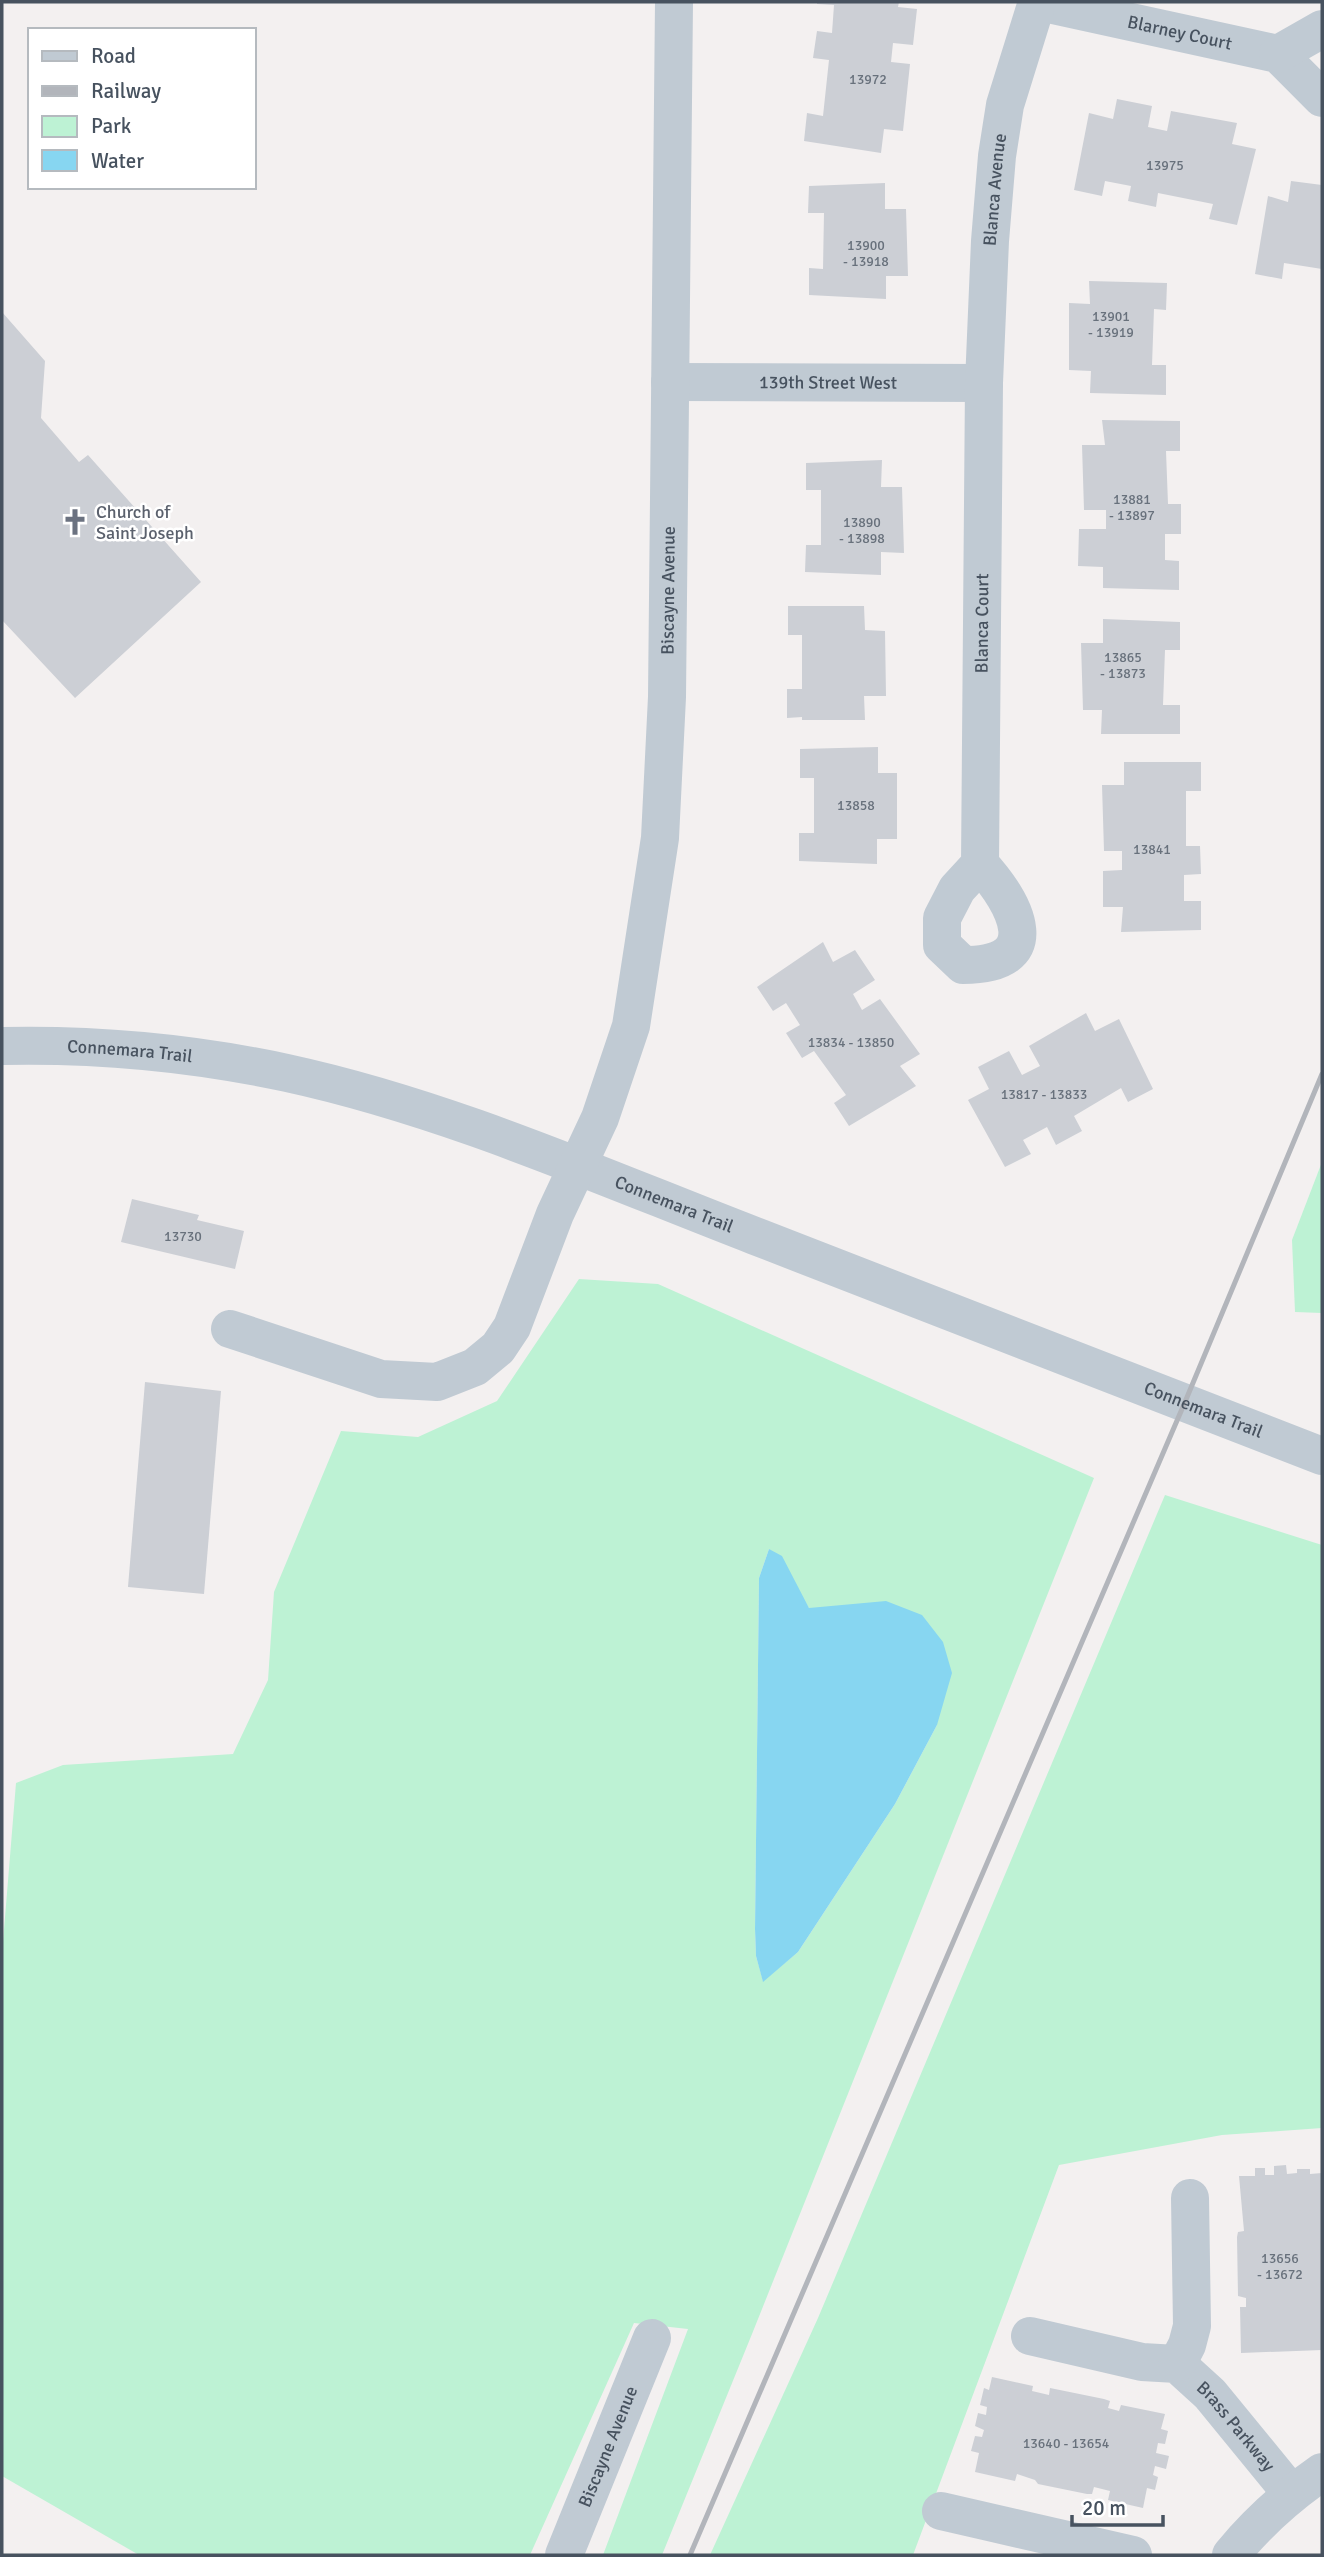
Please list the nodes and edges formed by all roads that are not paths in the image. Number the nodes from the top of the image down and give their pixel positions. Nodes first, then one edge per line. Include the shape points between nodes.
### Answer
1 (674, 2) edge
2 (1038, 2) edge
3 (1322, 29) edge
4 (1278, 54) junction
5 (1322, 98) edge
6 (670, 382) junction
7 (984, 383) junction
8 (980, 864) dead end
9 (2, 1046) edge
10 (579, 1168) junction
11 (230, 1329) dead end
12 (1322, 1456) edge
13 (1191, 2199) dead end
14 (1030, 2336) dead end
15 (652, 2339) dead end
16 (1177, 2364) junction
17 (1322, 2472) edge
18 (1291, 2493) junction
19 (941, 2511) dead end
20 (564, 2555) edge
21 (1133, 2555) edge
22 (1231, 2555) edge

1 - 6 street, Biscayne Avenue
2 - 4 street, Blarney Court
2 - 7 street, Blanca Avenue via 1005,105 997,156
3 - 4 street
4 - 5 street
6 - 7 street, 139th Street West
6 - 10 street, Biscayne Avenue via 667,697 660,838 631,1026
7 - 8 street, Blanca Court
9 - 10 street, Connemara Trail via 140,1051 286,1073 451,1120
10 - 11 street, Biscayne Avenue via 555,1214 512,1326 498,1348 475,1367 437,1382 381,1379
10 - 12 street, Connemara Trail
13 - 16 street via 1192,2326
14 - 16 street via 1142,2362
15 - 20 street, Biscayne Avenue
16 - 18 street, Brass Parkway via 1210,2394
17 - 18 street
18 - 22 street
19 - 21 street

